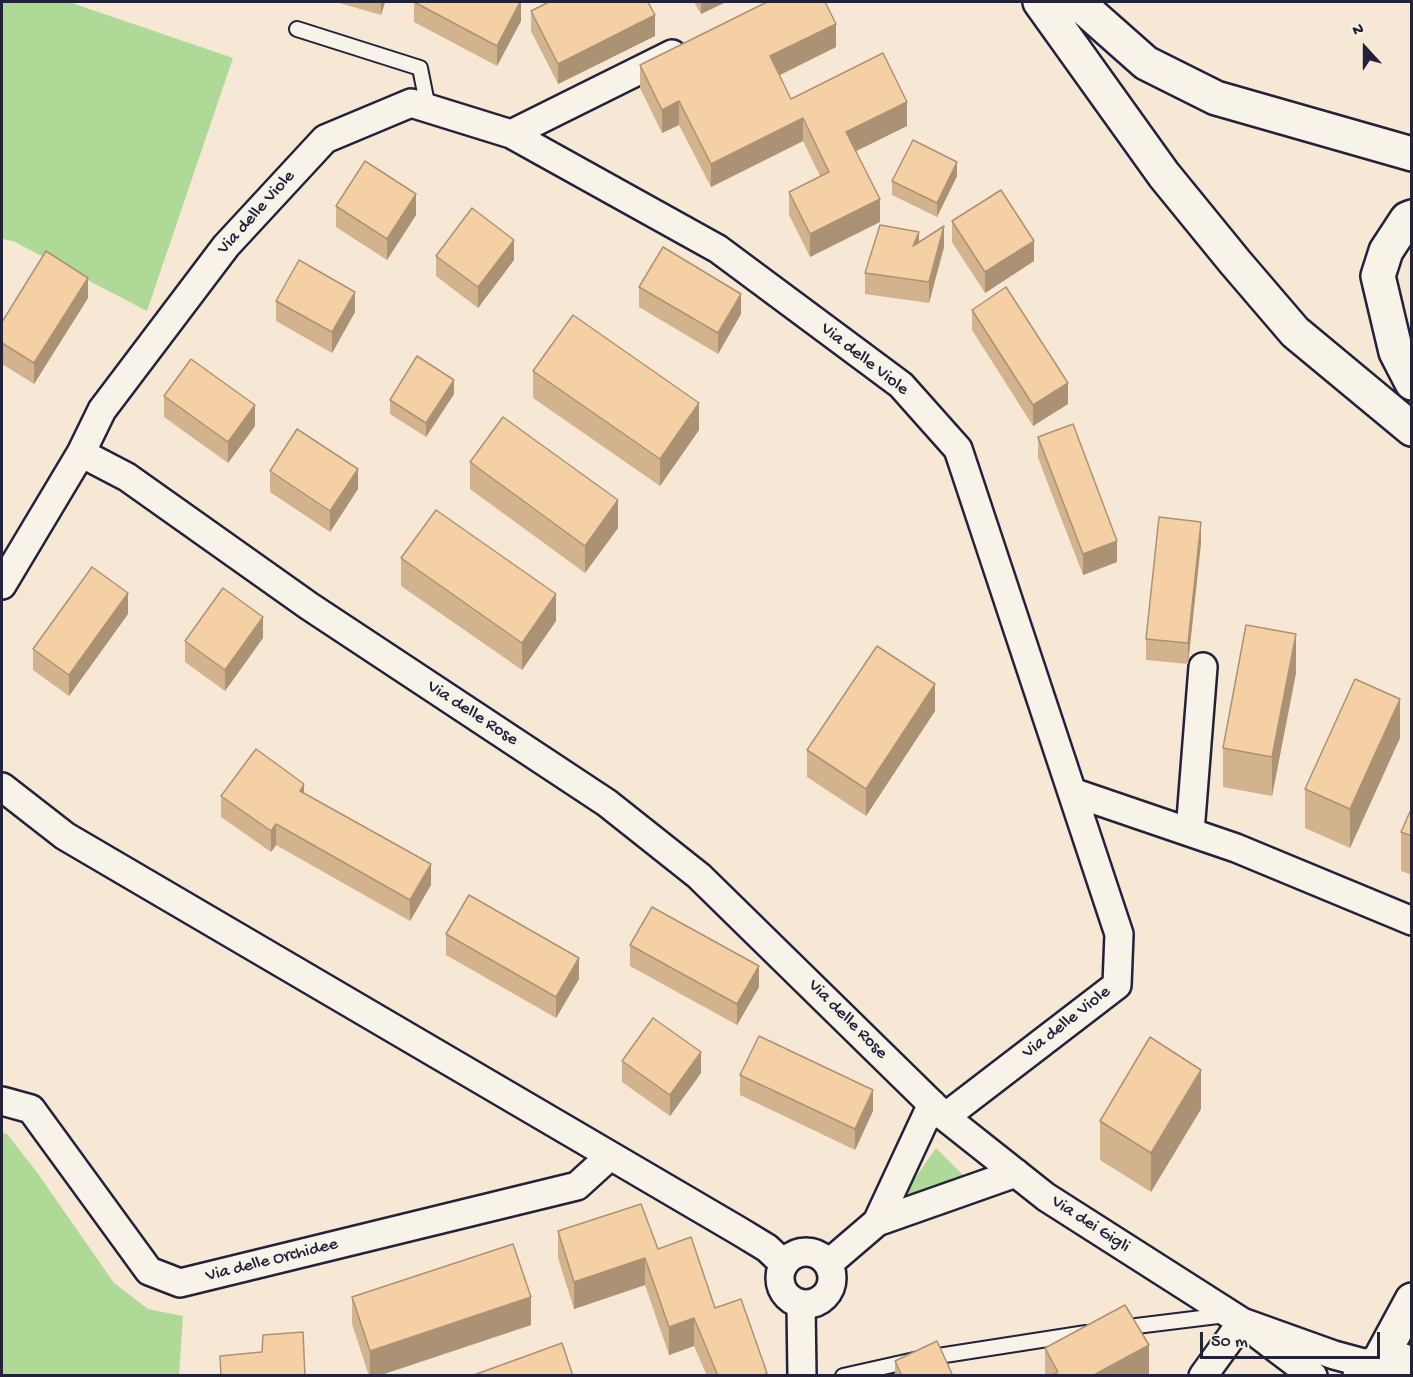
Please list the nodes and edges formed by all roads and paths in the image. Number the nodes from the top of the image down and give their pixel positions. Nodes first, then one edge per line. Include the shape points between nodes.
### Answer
1 (1040, 2) edge
2 (1077, 2) edge
3 (297, 29) dead end
4 (692, 44) edge
5 (428, 108) junction
6 (511, 134) junction
7 (1412, 154) edge
8 (1412, 217) edge
9 (1412, 383) edge
10 (1412, 429) edge
11 (81, 453) junction
12 (2, 585) edge
13 (1203, 667) dead end
14 (2, 787) edge
15 (1072, 792) junction
16 (1190, 832) junction
17 (1412, 921) edge
18 (2, 1101) edge
19 (938, 1111) junction
20 (610, 1156) junction
21 (1016, 1173) junction
22 (877, 1222) junction
23 (784, 1264) junction
24 (828, 1264) junction
25 (1412, 1300) edge
26 (801, 1304) junction
27 (1235, 1318) junction
28 (1412, 1364) edge
29 (1370, 1367) edge
30 (802, 1376) edge
31 (843, 1376) edge
32 (1203, 1376) edge
33 (1313, 1376) edge

1 - 10 main road via 1164,175 1234,262 1295,332
2 - 7 main road via 1146,63 1216,98
3 - 5 lane via 420,68
4 - 6 street
5 - 6 street, Via delle Viole
5 - 11 street, Via delle Viole via 411,103 326,139 226,246 102,410
6 - 15 street, Via delle Viole via 718,249 901,386 958,449
8 - 9 main road via 1386,251 1378,276 1396,352
11 - 12 street
11 - 19 street, Via delle Rose via 127,477 309,606 607,803 699,876
13 - 16 street
14 - 20 street via 65,836
15 - 16 street
15 - 19 street, Via delle Viole via 1119,934 1117,985
16 - 17 street
18 - 20 street, Via delle Orchidee via 31,1108 149,1271 180,1283 577,1186
19 - 21 street, Via dei Gigli
19 - 22 street
20 - 23 street via 767,1248
21 - 22 street
21 - 27 street, Via dei Gigli via 1046,1197
22 - 24 street
23 - 24 street via 806,1252
23 - 26 street via 782,1288 786,1296
24 - 26 street via 832,1281 825,1296 818,1302
25 - 29 main road
26 - 30 street
27 - 29 street, Via dei Gigli
27 - 31 lane via 1104,1330 919,1359
27 - 32 street
27 - 33 street, Via dei Gigli
28 - 29 main road via 1398,1359

